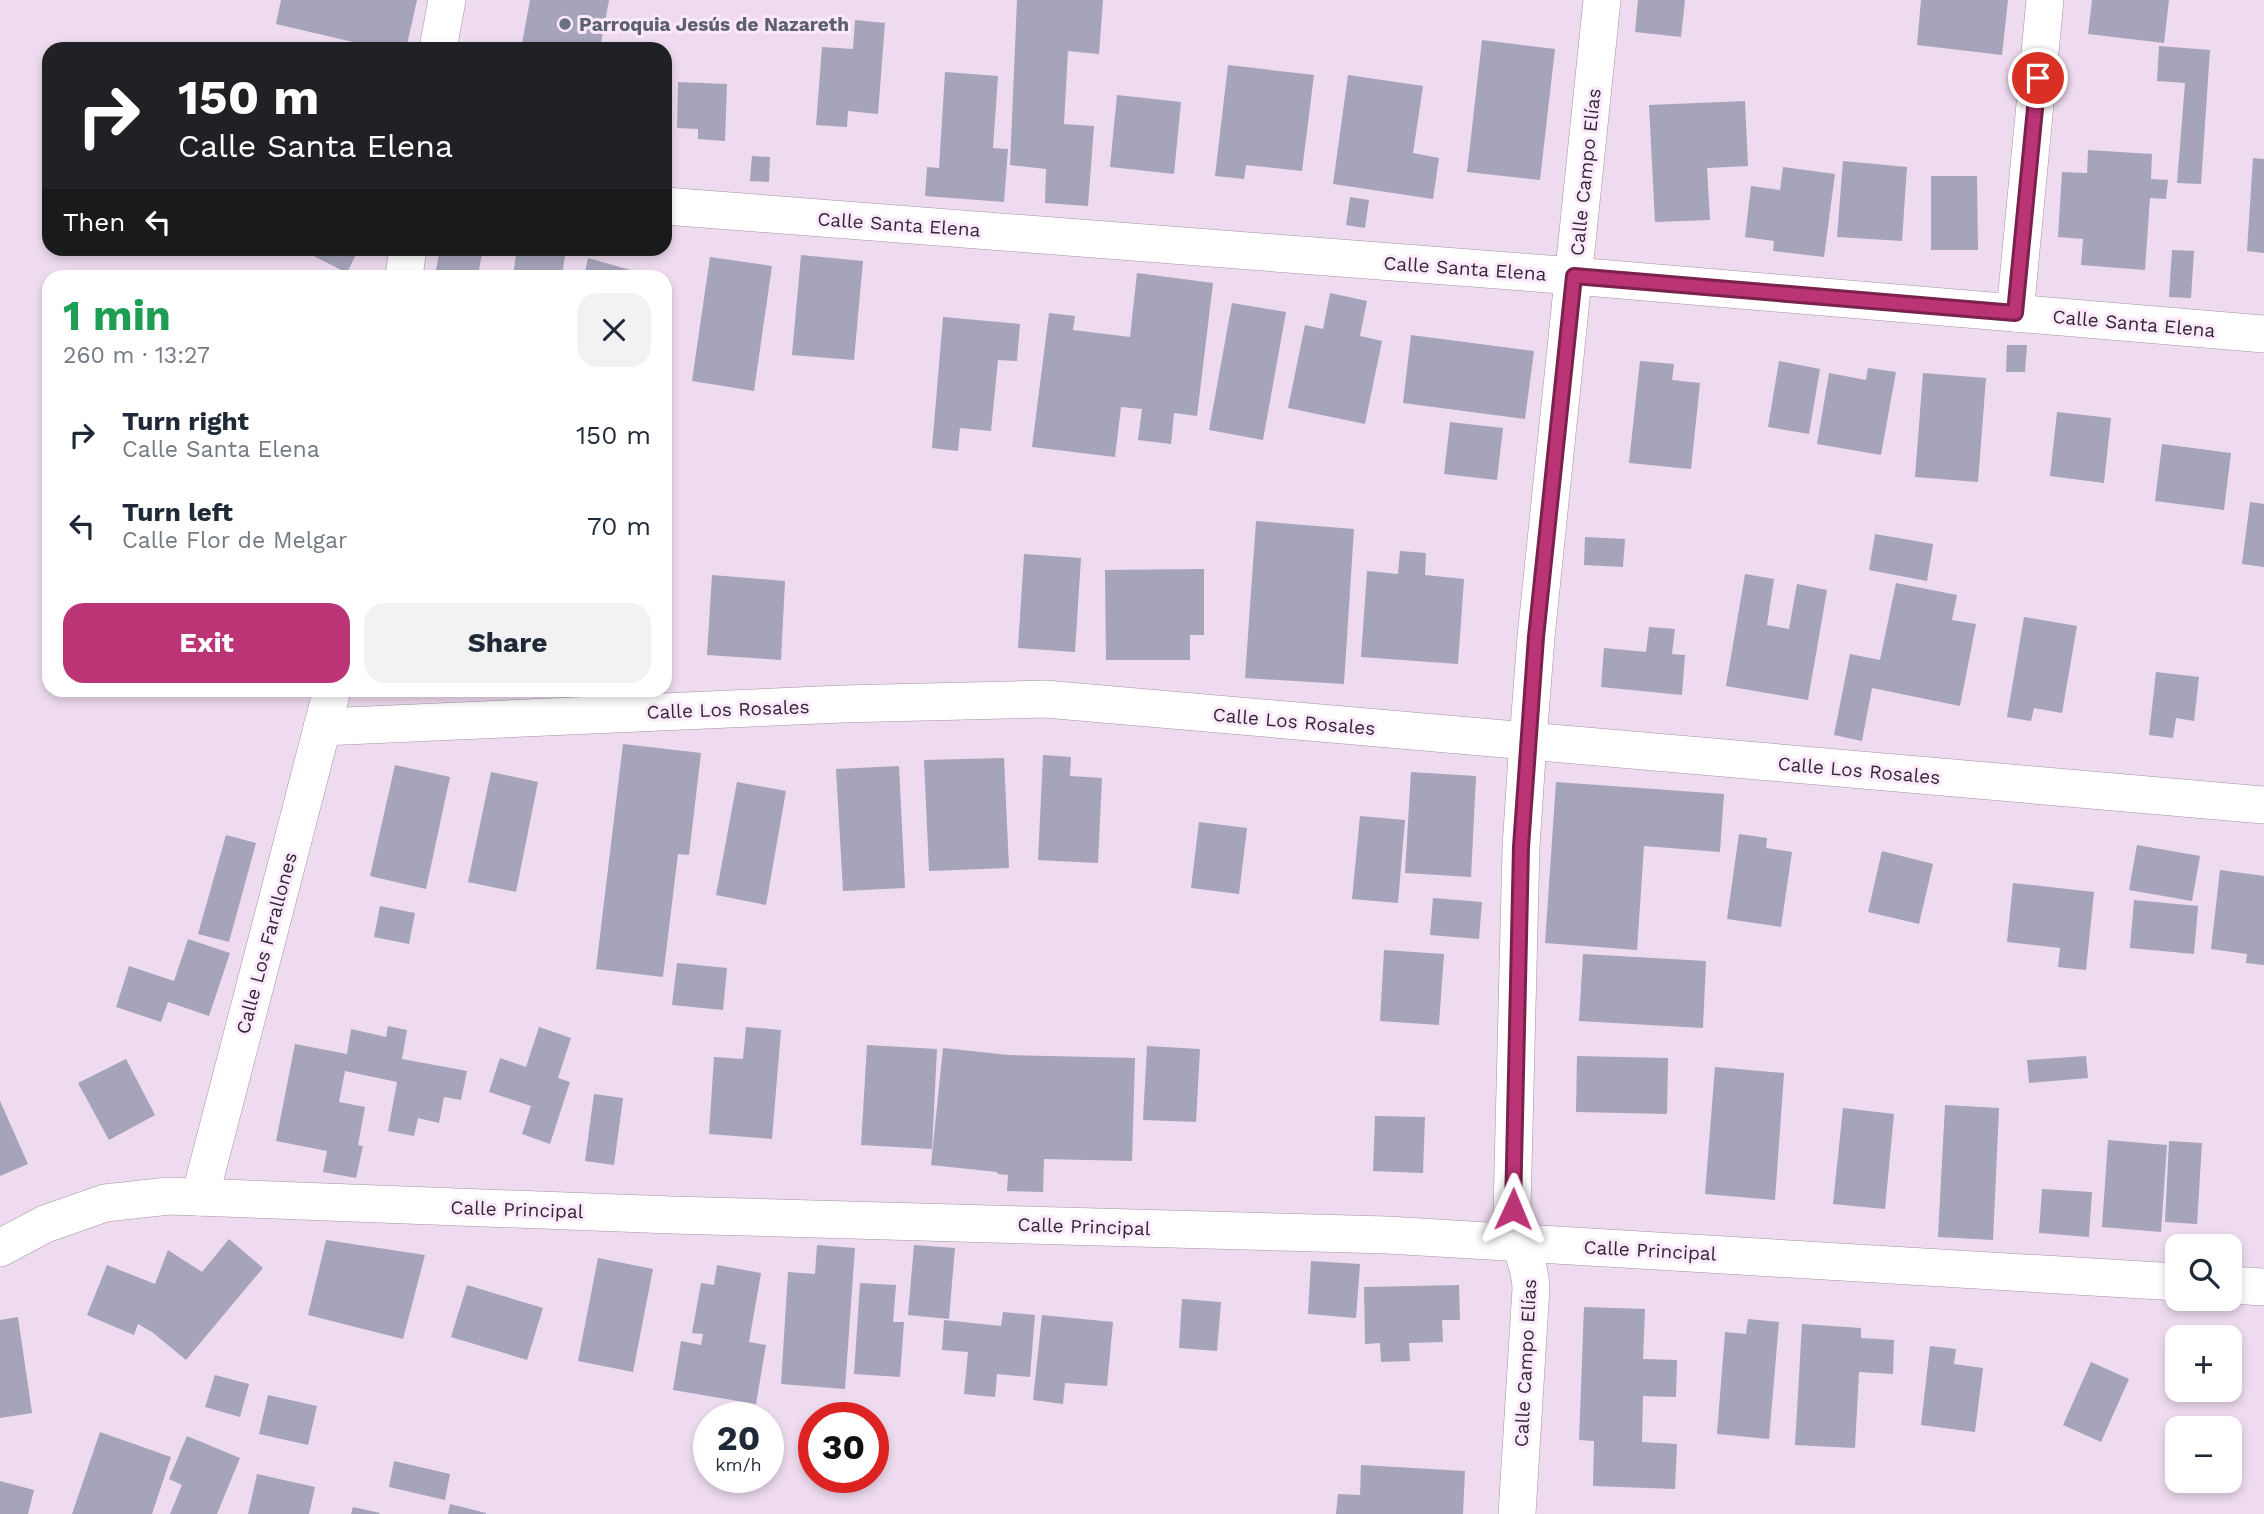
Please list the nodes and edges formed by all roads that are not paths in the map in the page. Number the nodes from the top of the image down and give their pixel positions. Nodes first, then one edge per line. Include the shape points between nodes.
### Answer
1 (447, 0) edge
2 (1602, 0) edge
3 (2045, 0) edge
4 (439, 42) edge
5 (672, 207) edge
6 (1574, 276) junction
7 (2015, 313) junction
8 (2264, 334) edge
9 (330, 697) edge
10 (322, 727) junction
11 (1528, 741) junction
12 (2264, 805) edge
13 (200, 1197) junction
14 (1520, 1242) junction
15 (0, 1248) edge
16 (2165, 1281) edge
17 (2242, 1286) edge
18 (2264, 1287) edge
19 (1517, 1514) edge

1 - 4 street
2 - 6 street, Calle Campo Elías
3 - 7 street
5 - 6 street, Calle Santa Elena
6 - 7 street, Calle Santa Elena
6 - 11 street, Calle Campo Elías
7 - 8 street, Calle Santa Elena
9 - 10 street, Calle Los Farallones
10 - 11 street, Calle Los Rosales via 1045,699
10 - 13 street, Calle Los Farallones
11 - 12 street, Calle Los Rosales
11 - 14 street, Calle Campo Elías via 1513,1195 1514,1227
13 - 14 street, Calle Principal
13 - 15 street, Calle Principal via 104,1203 45,1224
14 - 16 street, Calle Principal
14 - 19 street, Calle Campo Elías via 1531,1288
17 - 18 street

